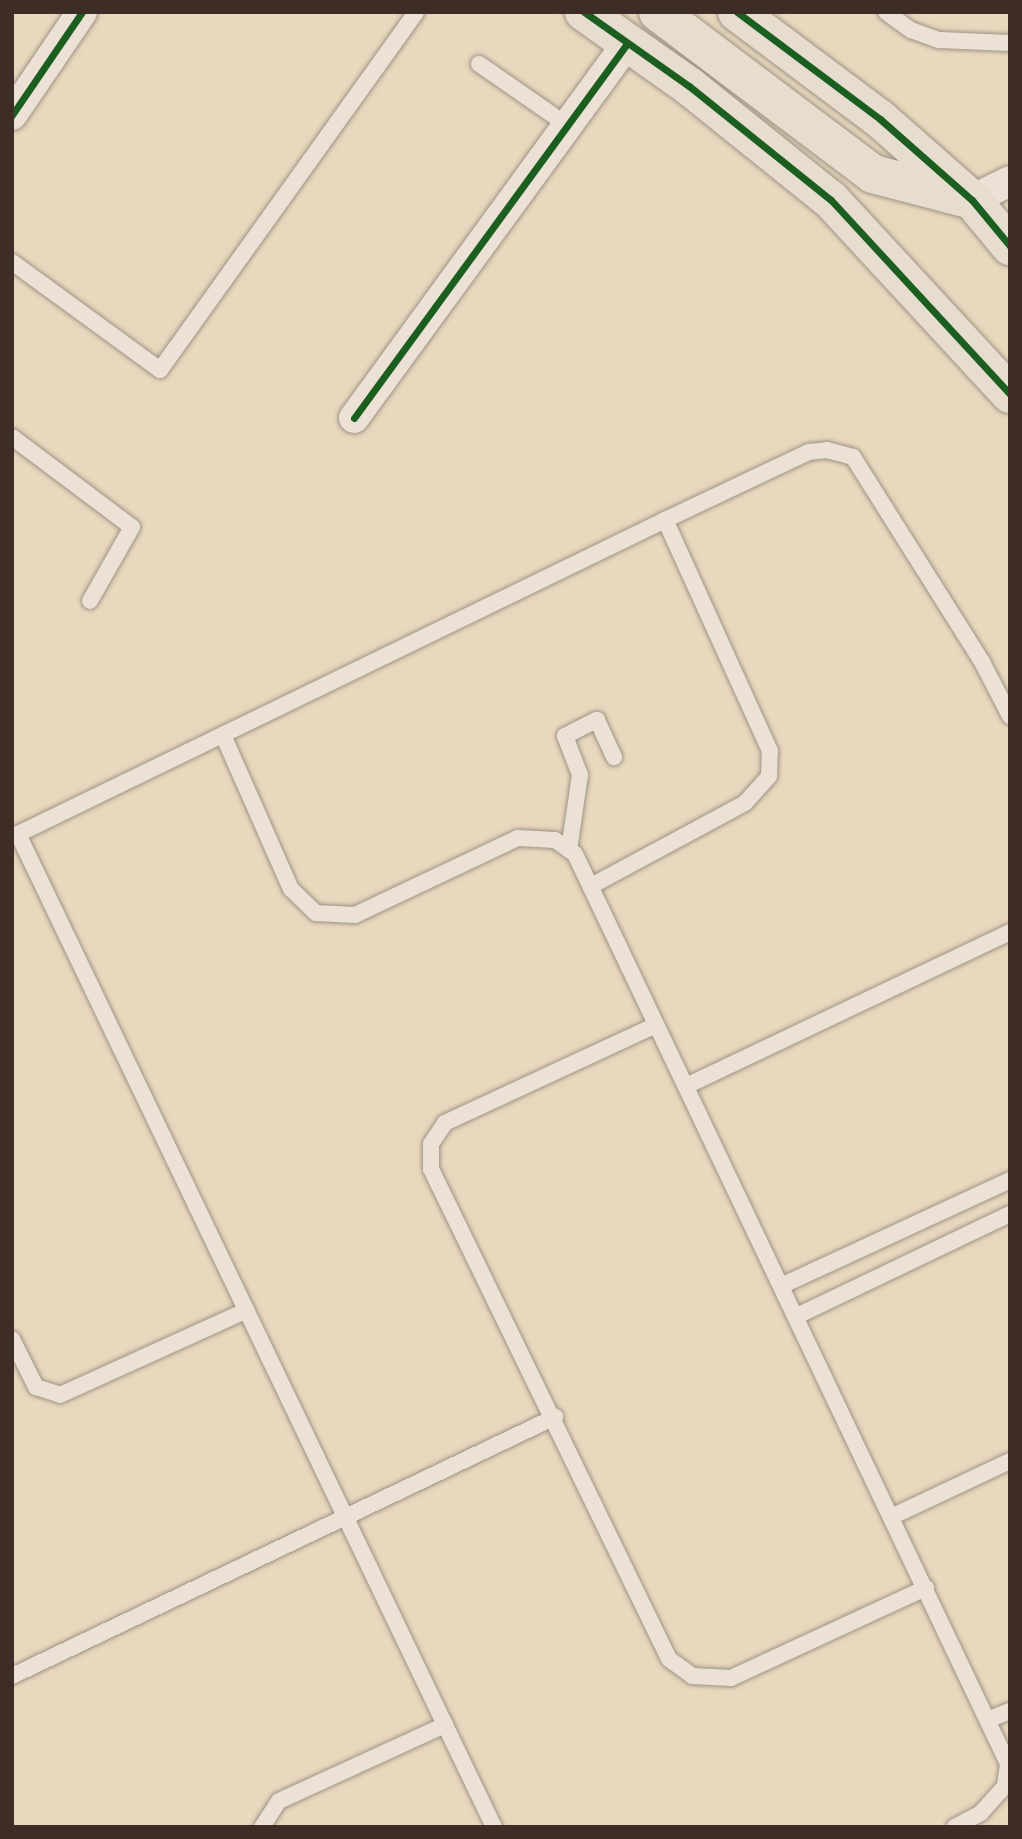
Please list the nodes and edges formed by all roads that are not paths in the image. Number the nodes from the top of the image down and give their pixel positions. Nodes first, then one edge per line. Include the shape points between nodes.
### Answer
1 (82, 12) edge
2 (416, 12) edge
3 (583, 12) edge
4 (658, 12) edge
5 (737, 12) edge
6 (886, 12) edge
7 (627, 43) junction
8 (1010, 43) edge
9 (479, 64) dead end
10 (12, 115) edge
11 (567, 125) junction
12 (1010, 181) edge
13 (972, 200) junction
14 (1010, 246) edge
15 (12, 262) edge
16 (1010, 394) edge
17 (354, 418) dead end
18 (12, 437) edge
19 (665, 520) junction
20 (90, 601) dead end
21 (1010, 716) edge
22 (223, 735) junction
23 (614, 757) dead end
24 (15, 835) edge
25 (569, 850) junction
26 (591, 886) junction
27 (1010, 932) edge
28 (656, 1025) junction
29 (686, 1086) junction
30 (1010, 1180) edge
31 (984, 1192) junction
32 (1004, 1217) edge
33 (782, 1285) junction
34 (247, 1310) junction
35 (797, 1316) junction
36 (12, 1339) edge
37 (555, 1417) junction
38 (1010, 1461) edge
39 (346, 1517) junction
40 (891, 1517) junction
41 (926, 1588) junction
42 (12, 1676) edge
43 (1010, 1711) edge
44 (990, 1719) junction
45 (445, 1725) junction
46 (262, 1827) edge
47 (494, 1827) edge
48 (955, 1827) edge

1 - 10 street
2 - 15 lane via 160,370
3 - 7 main road
4 - 13 main road via 873,173
5 - 13 main road via 880,119
6 - 8 lane via 911,30 939,40
7 - 11 street
7 - 16 main road via 689,86 831,201
9 - 11 lane
11 - 17 street
12 - 13 street
13 - 14 main road
18 - 20 lane via 132,527
19 - 21 lane via 808,452 827,450 853,457 982,662
19 - 22 lane
19 - 26 lane via 770,751 769,776 745,803
22 - 24 lane
22 - 25 lane via 291,889 316,912 355,915 518,838 555,840
23 - 25 lane via 597,720 565,736 580,775
24 - 34 lane
25 - 26 lane
26 - 28 lane
27 - 29 lane
28 - 29 lane
28 - 37 lane via 445,1123 431,1144 431,1169
29 - 33 lane
30 - 31 lane
31 - 32 lane
31 - 33 lane
32 - 35 lane
33 - 35 lane
34 - 36 lane via 60,1395 36,1387
34 - 39 lane
35 - 40 lane
37 - 39 lane
37 - 41 lane via 668,1659 692,1676 731,1678
38 - 40 lane
39 - 42 lane
39 - 45 lane
40 - 41 lane
41 - 44 lane
43 - 44 lane
44 - 48 lane via 1008,1764 1005,1786 981,1813
45 - 46 lane via 279,1801
45 - 47 lane

